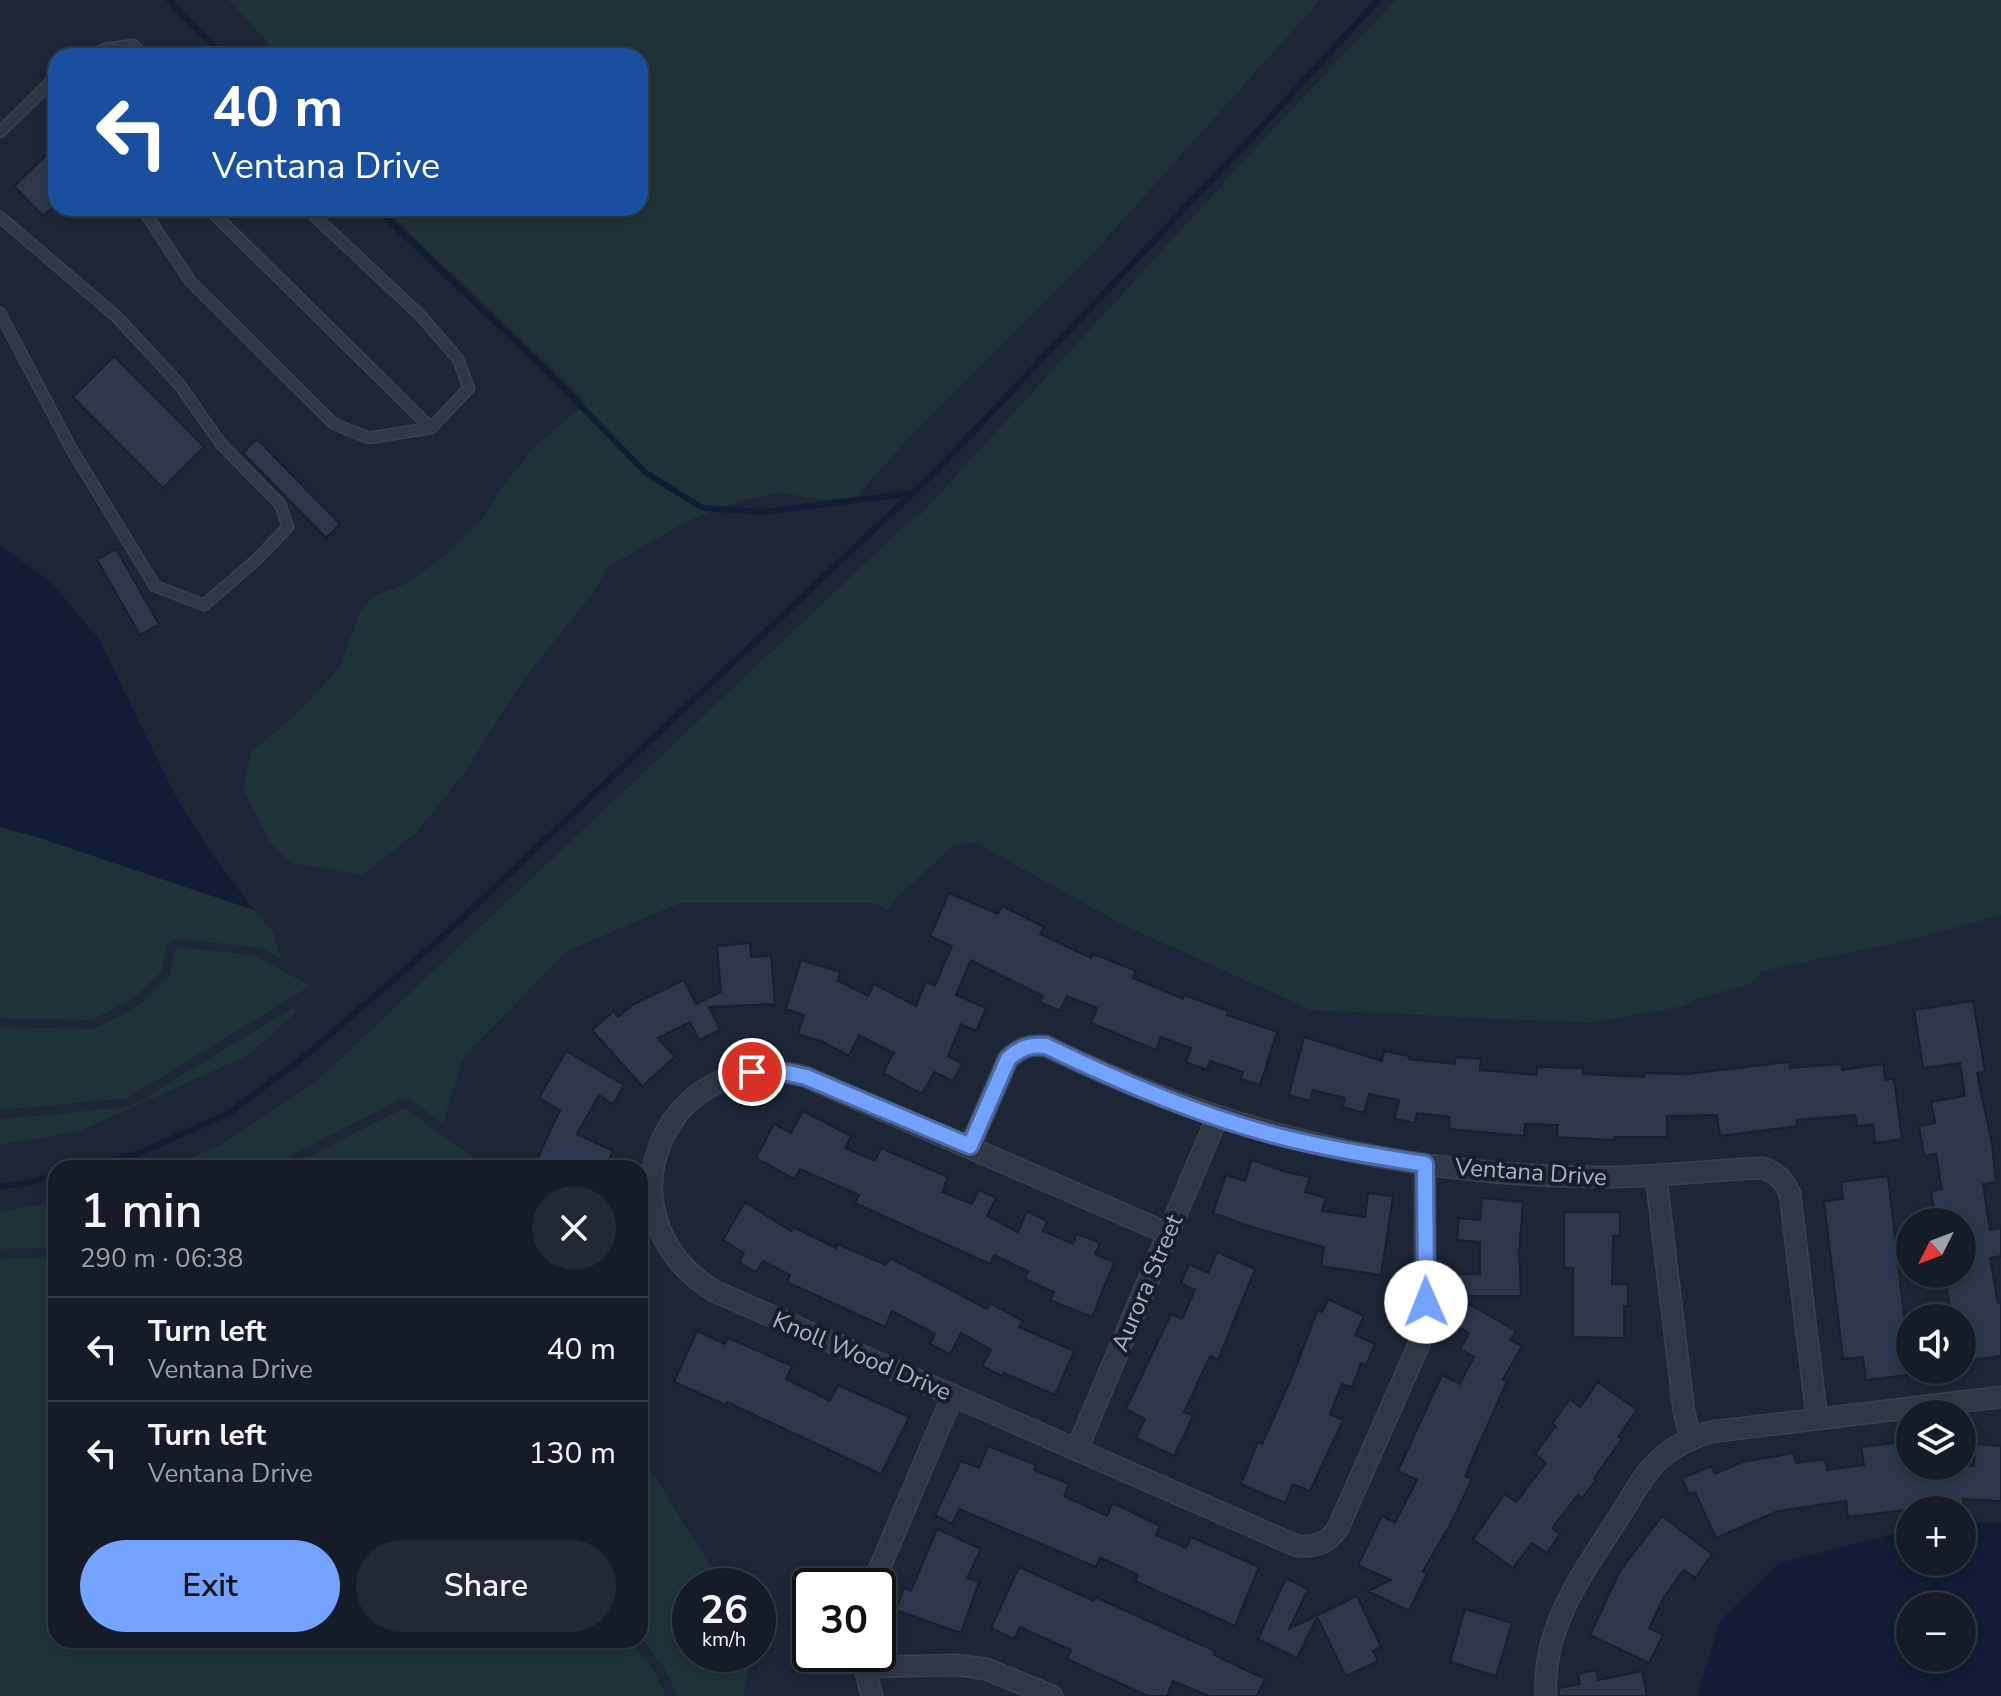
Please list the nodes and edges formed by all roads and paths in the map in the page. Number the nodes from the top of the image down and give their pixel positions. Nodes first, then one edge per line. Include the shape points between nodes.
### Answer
1 (112, 48) edge
2 (136, 48) edge
3 (48, 85) edge
4 (0, 132) edge
5 (147, 216) edge
6 (216, 216) edge
7 (315, 216) edge
8 (0, 217) edge
9 (0, 313) edge
10 (431, 428) junction
11 (1217, 1118) junction
12 (970, 1146) junction
13 (1425, 1164) junction
14 (1656, 1177) junction
15 (1167, 1233) junction
16 (953, 1395) junction
17 (2001, 1397) edge
18 (1817, 1419) junction
19 (1691, 1439) junction
20 (1077, 1449) junction
21 (880, 1568) edge
22 (896, 1662) edge
23 (867, 1672) edge
24 (872, 1696) edge
25 (1052, 1696) edge
26 (1546, 1696) edge

1 - 2 lane
3 - 4 lane
5 - 10 lane via 191,282 334,424 369,438
6 - 10 lane
7 - 10 lane via 420,315 458,359 469,388
8 - 9 lane via 117,317 179,384 221,444 280,504 288,527 204,605 155,586 72,450
11 - 12 street, Ventana Drive via 1036,1045 1008,1059
11 - 13 street, Ventana Drive via 1338,1150
11 - 15 street, Aurora Street
12 - 15 street, Knoll Wood Drive
12 - 16 street, Knoll Wood Drive via 806,1077 752,1072 716,1083 680,1111 657,1150 651,1186 663,1240 699,1282
13 - 14 street, Ventana Drive via 1521,1174
13 - 20 street, Knoll Wood Drive via 1426,1302 1420,1342 1332,1537 1313,1547 1297,1546
14 - 18 street, Ventana Drive via 1763,1168 1784,1180 1790,1194
14 - 19 street
15 - 20 street, Aurora Street
16 - 20 street, Knoll Wood Drive
16 - 21 street
17 - 18 street
18 - 19 street
19 - 26 street via 1649,1470 1572,1590 1553,1632
22 - 25 street via 986,1669
23 - 24 street

